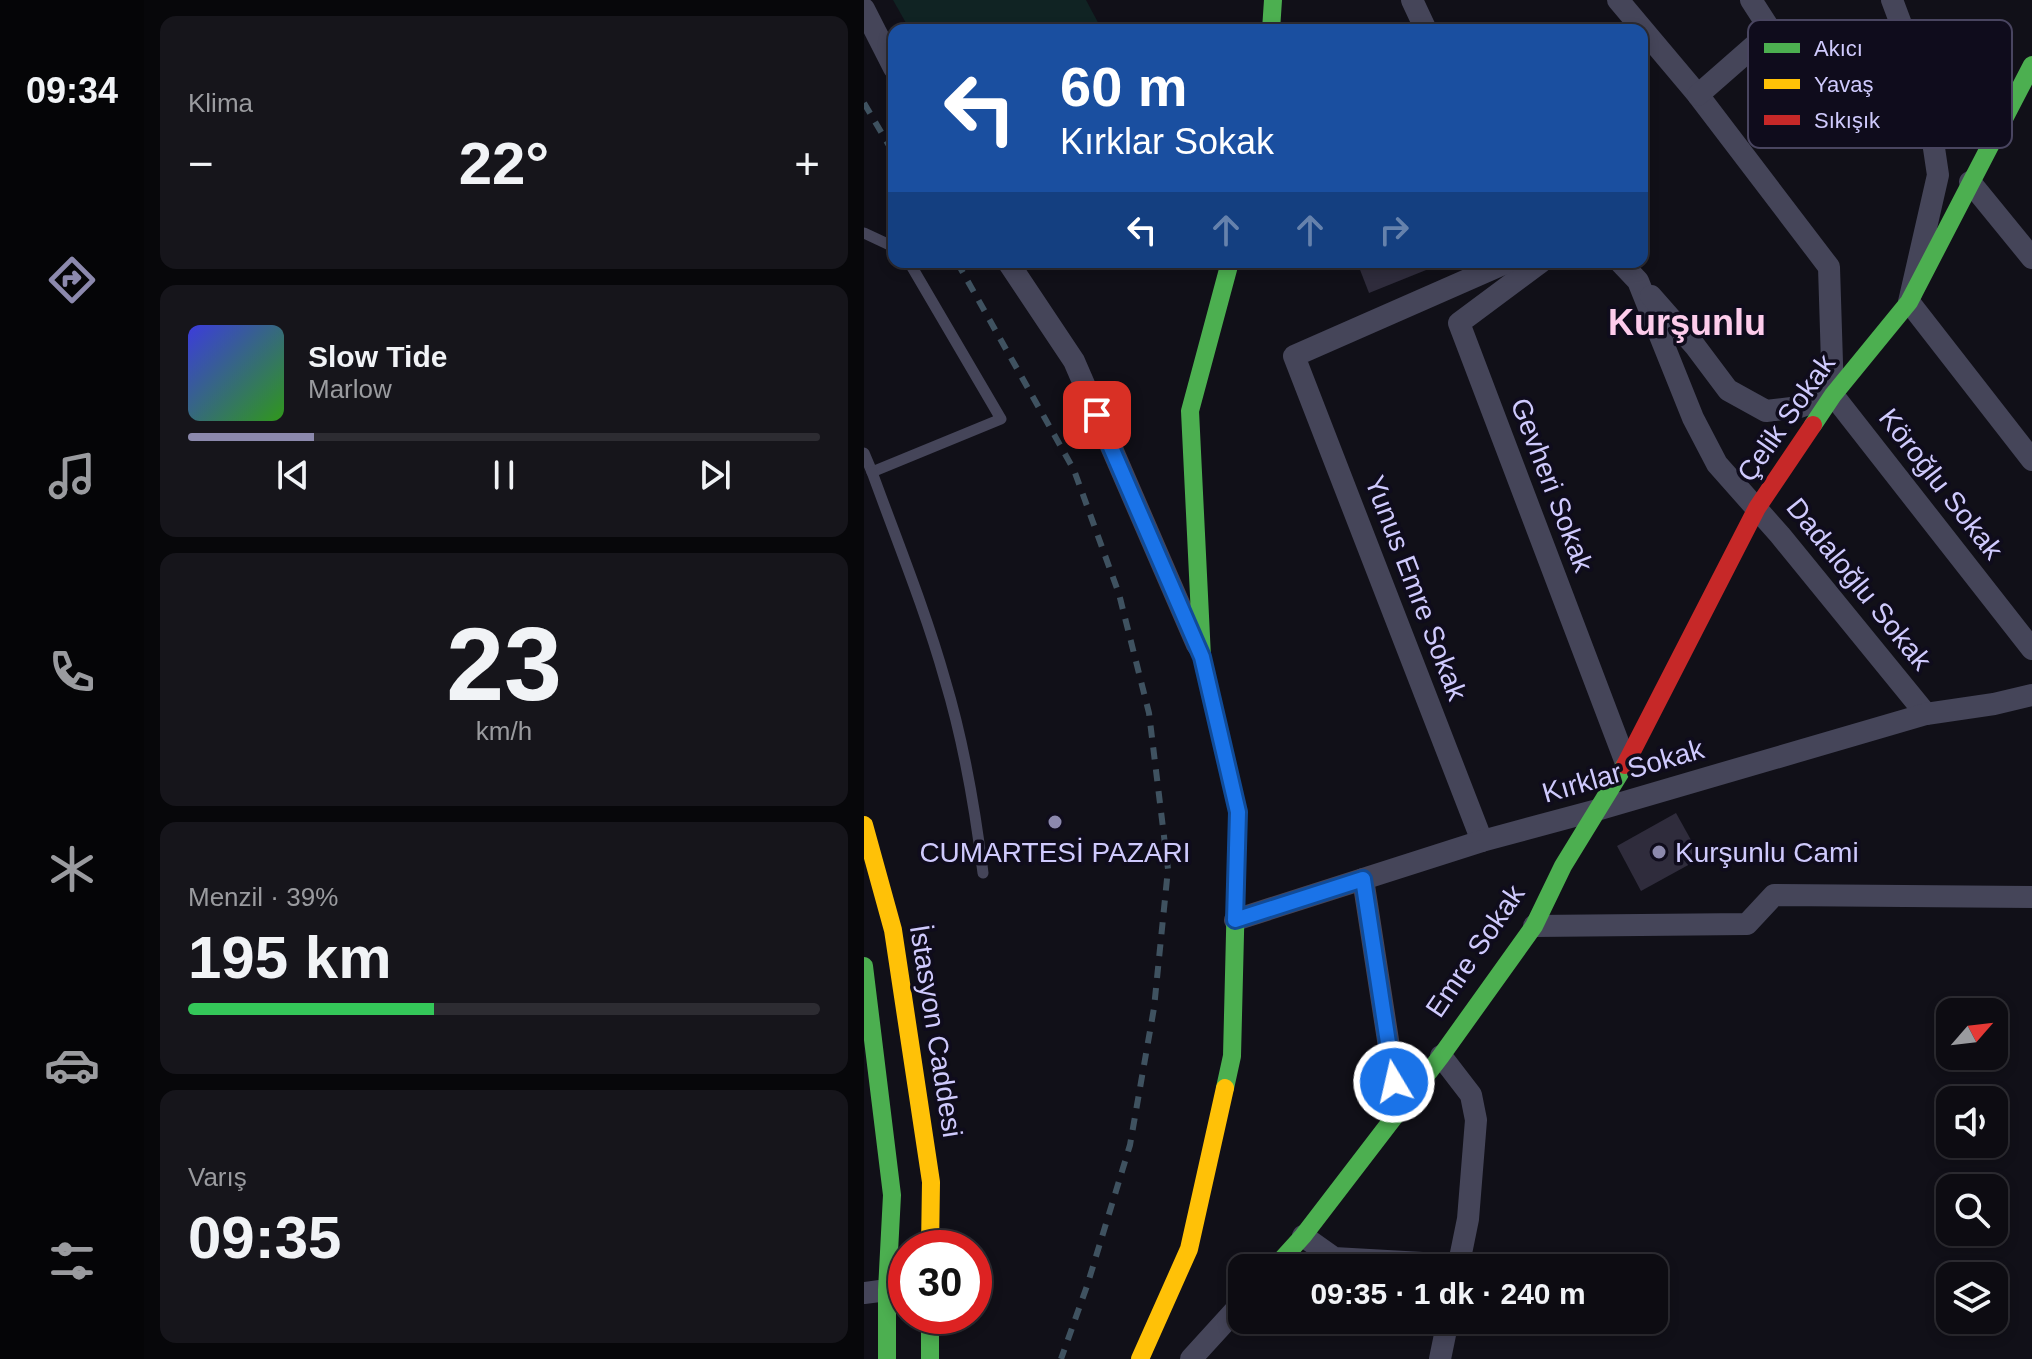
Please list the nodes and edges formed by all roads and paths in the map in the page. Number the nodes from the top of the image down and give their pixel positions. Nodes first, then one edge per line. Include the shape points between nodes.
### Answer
1 (1273, 0) edge
2 (1412, 0) edge
3 (1618, 0) edge
4 (1751, 0) edge
5 (1892, 0) edge
6 (864, 9) edge
7 (1764, 20) edge
8 (1900, 20) edge
9 (1271, 24) edge
10 (1423, 24) edge
11 (1638, 24) edge
12 (1648, 36) edge
13 (1748, 51) edge
14 (888, 56) edge
15 (2032, 65) edge
16 (1698, 95) junction
17 (2012, 103) edge
18 (1934, 148) edge
19 (1988, 148) edge
20 (1970, 182) junction
21 (864, 233) edge
22 (888, 244) edge
23 (2032, 258) edge
24 (913, 268) edge
25 (1012, 268) edge
26 (1228, 268) edge
27 (1494, 268) edge
28 (1533, 268) edge
29 (1626, 268) edge
30 (1638, 281) junction
31 (1909, 302) junction
32 (1833, 395) junction
33 (864, 453) edge
34 (2032, 460) edge
35 (872, 472) junction
36 (1757, 508) junction
37 (2032, 649) edge
38 (1202, 657) junction
39 (2032, 695) edge
40 (1926, 714) junction
41 (1626, 763) junction
42 (1597, 810) junction
43 (864, 825) edge
44 (1482, 841) junction
45 (983, 873) dead end
46 (1363, 879) junction
47 (2032, 897) edge
48 (1235, 920) junction
49 (1534, 926) junction
50 (864, 966) edge
51 (1441, 1056) junction
52 (1399, 1111) junction
53 (930, 1230) edge
54 (1303, 1236) junction
55 (1287, 1254) edge
56 (1328, 1254) edge
57 (1461, 1254) edge
58 (887, 1290) junction
59 (864, 1293) edge
60 (1228, 1319) edge
61 (930, 1334) edge
62 (1445, 1334) edge
63 (1197, 1353) edge
64 (887, 1359) edge
65 (930, 1359) edge
66 (1140, 1359) edge
67 (1222, 1359) edge
68 (1440, 1359) edge

1 - 9 street
2 - 10 street
3 - 11 street
4 - 7 street
5 - 8 street
6 - 14 street
12 - 16 street
13 - 16 street
15 - 17 street, Çelik Sokak
16 - 32 street via 1829,267
18 - 31 street via 1938,175
19 - 20 street, Çelik Sokak
20 - 23 street
20 - 31 street, Çelik Sokak
21 - 22 lane
24 - 35 lane via 1001,419
25 - 38 street via 1074,361
26 - 38 street via 1190,411
27 - 44 street, Yunus Emre Sokak via 1294,356
28 - 41 street, Gevheri Sokak via 1459,323
29 - 30 street, Dadaloğlu Sokak
30 - 32 street, Dadaloğlu Sokak via 1728,390 1766,411 1800,407
30 - 36 street, Dadaloğlu Sokak via 1717,464
31 - 32 street, Çelik Sokak
31 - 34 street
32 - 36 street, Çelik Sokak
32 - 37 street, Köroğlu Sokak
33 - 35 lane
35 - 45 lane via 946,681 969,779
36 - 40 street, Dadaloğlu Sokak
36 - 41 street, Çelik Sokak
38 - 48 street via 1238,812
39 - 40 street, Kırklar Sokak
40 - 42 street, Kırklar Sokak
41 - 42 street, Çelik Sokak
42 - 44 street, Kırklar Sokak
42 - 49 street, Emre Sokak
43 - 53 street, İstasyon Caddesi via 893,930 931,1182
44 - 46 street, Kırklar Sokak
46 - 48 street, Kırklar Sokak
46 - 52 street
47 - 49 street via 1774,895 1747,924
48 - 66 street via 1229,1071 1189,1249
49 - 51 street, Emre Sokak
50 - 58 street via 892,1195
51 - 52 street, Emre Sokak
51 - 57 street via 1471,1095 1476,1120
52 - 54 street, Emre Sokak
54 - 55 street, Emre Sokak
54 - 56 street
58 - 59 street
58 - 64 street
60 - 63 street
61 - 65 street
62 - 68 street
63 - 67 street

